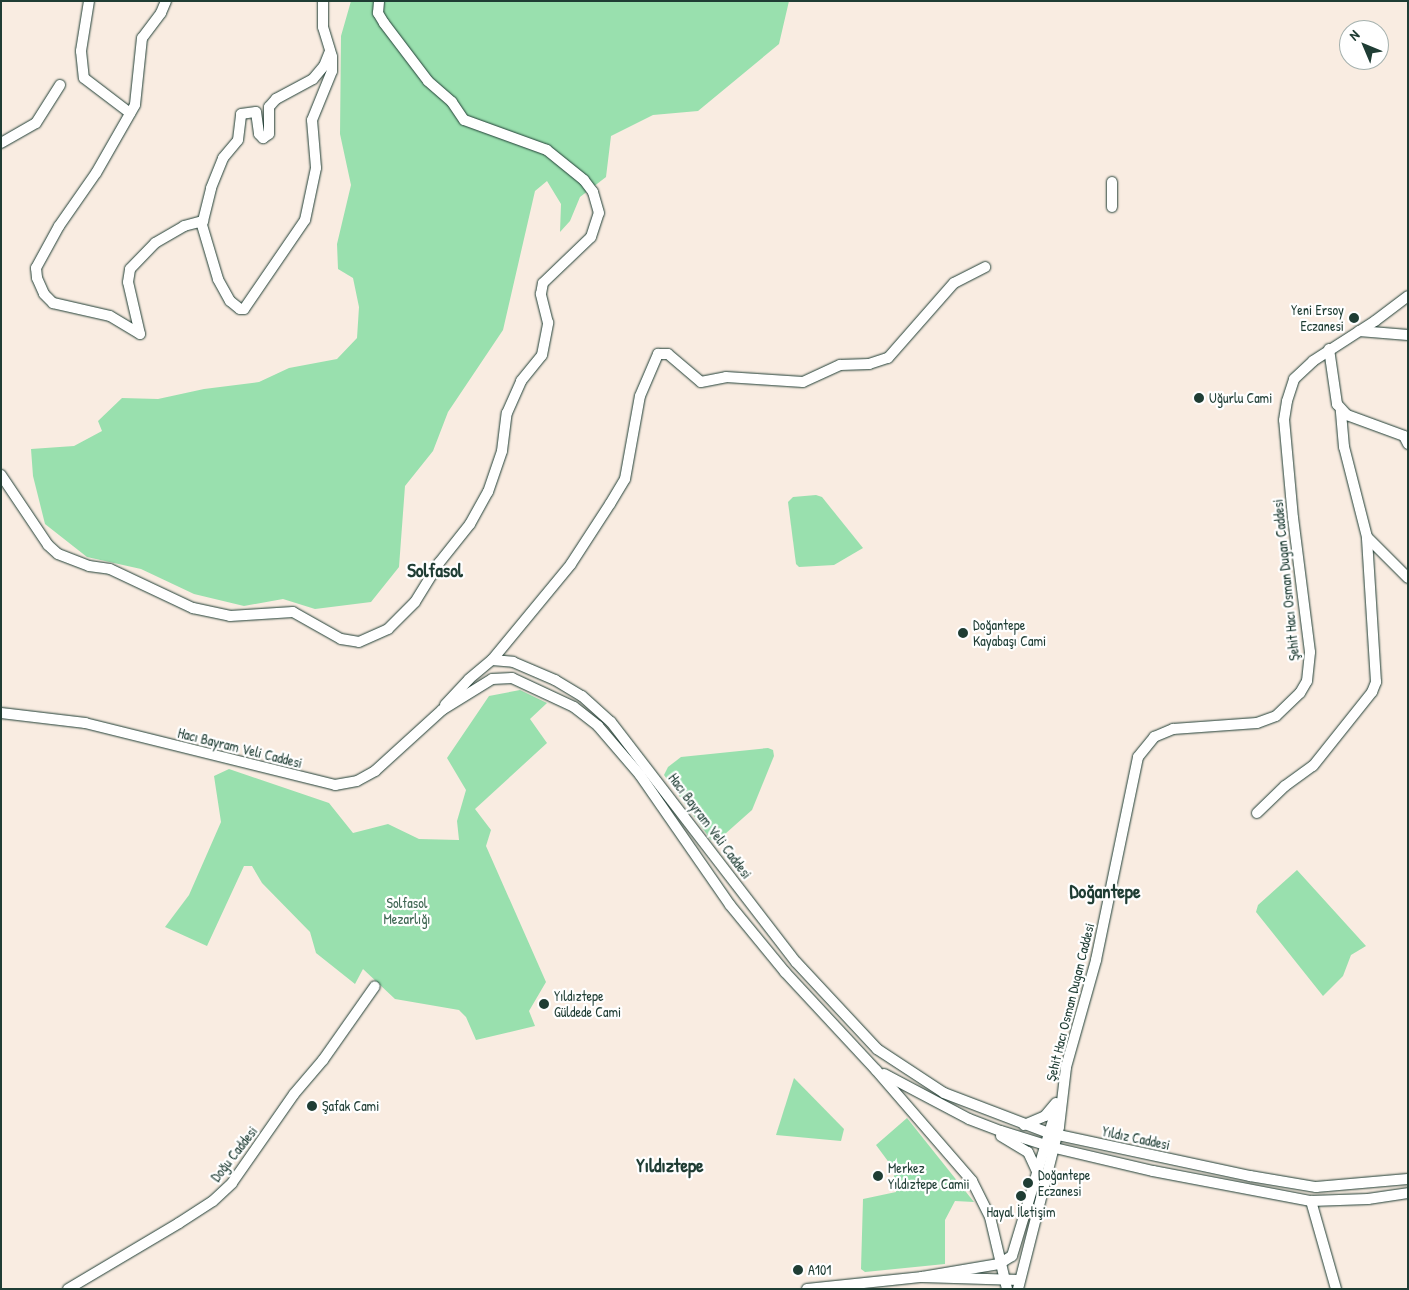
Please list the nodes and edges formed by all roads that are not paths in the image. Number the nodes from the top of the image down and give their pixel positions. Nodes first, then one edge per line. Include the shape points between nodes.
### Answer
1 (89, 1) edge
2 (166, 1) edge
3 (322, 1) edge
4 (379, 1) edge
5 (330, 51) junction
6 (60, 85) dead end
7 (130, 113) junction
8 (1, 143) edge
9 (1112, 182) dead end
10 (1112, 207) dead end
11 (203, 221) junction
12 (985, 267) dead end
13 (1408, 296) edge
14 (1359, 331) junction
15 (1408, 335) edge
16 (1329, 349) junction
17 (1341, 409) junction
18 (1408, 444) edge
19 (1, 475) edge
20 (1367, 537) junction
21 (1408, 578) edge
22 (492, 660) junction
23 (492, 680) junction
24 (442, 710) junction
25 (3, 712) edge
26 (1257, 813) dead end
27 (375, 986) dead end
28 (877, 1049) joint
29 (876, 1070) junction
30 (1061, 1095) junction
31 (969, 1119) junction
32 (1024, 1125) junction
33 (1053, 1134) junction
34 (1050, 1146) junction
35 (1038, 1173) junction
36 (1408, 1179) edge
37 (1408, 1193) edge
38 (1311, 1201) junction
39 (1001, 1263) junction
40 (922, 1277) junction
41 (1019, 1281) edge
42 (854, 1285) edge
43 (1005, 1285) edge
44 (68, 1289) edge
45 (807, 1289) edge
46 (1336, 1289) edge

1 - 7 main road via 81,51 84,78
2 - 7 main road via 142,38 135,106
3 - 5 main road via 323,27
4 - 19 main road via 378,13 384,22 428,81 452,102 464,120 547,150 584,180 593,192 599,213 591,236 543,283 541,294 548,322 542,355 521,381 507,413 503,445 488,492 470,524 439,563 415,602 388,629 359,642 341,638 293,612 230,616 193,608 110,569 89,566 58,554 48,545
5 - 11 main road via 324,66 313,79 269,106 269,134 263,138 259,134 256,112 241,114 238,140 223,158
5 - 11 main road via 332,71 312,120 316,168 305,220 244,309 230,301 218,279
6 - 8 main road via 36,123
7 - 11 main road via 36,268 44,294 53,303 110,316 140,334 128,282 130,268 156,243 184,226
9 - 10 main road
12 - 22 main road via 954,283 888,358 869,364 840,365 803,382 726,377 701,382 668,354 658,354 640,396 625,479 571,564
13 - 14 main road, Şehit Hacı Osman Dugan Caddesi
14 - 15 main road
14 - 16 main road, Şehit Hacı Osman Dugan Caddesi
16 - 17 main road via 1337,404
16 - 30 main road, Şehit Hacı Osman Dugan Caddesi via 1294,379 1284,420 1310,652 1306,681 1292,703 1276,716 1257,723 1173,728 1154,738 1138,757 1096,960
17 - 18 main road via 1347,415 1404,436
17 - 20 main road via 1344,447
20 - 21 main road
20 - 26 main road via 1376,682 1372,692 1313,766 1285,786
22 - 23 main road
22 - 24 main road via 469,679
22 - 28 main road, Hacı Bayram Veli Caddesi via 513,662 555,680 582,696 611,722 641,756 774,935
23 - 24 main road
23 - 29 main road via 512,678 545,690 598,726 640,775 755,937
24 - 25 main road, Hacı Bayram Veli Caddesi via 375,772 357,781 335,785 101,727
27 - 44 main road, Doğu Caddesi via 232,1184 185,1219
28 - 32 main road, Yıldız Caddesi via 944,1093
29 - 31 main road, Yıldız Caddesi
29 - 39 main road via 978,1190 990,1216
30 - 32 main road via 1045,1116
30 - 33 main road, Şehit Hacı Osman Dugan Caddesi
31 - 34 main road, Yıldız Caddesi
31 - 35 main road via 1028,1152
32 - 33 main road, Yıldız Caddesi
33 - 34 main road, Şehit Hacı Osman Dugan Caddesi
33 - 36 main road, Yıldız Caddesi via 1316,1187
34 - 35 main road
34 - 38 main road, Yıldız Caddesi via 1153,1171
34 - 41 main road
35 - 39 main road via 1015,1250
37 - 38 main road, Yıldız Caddesi via 1368,1199
38 - 46 main road
39 - 40 main road
39 - 41 main road via 1017,1266
39 - 43 main road
40 - 42 main road
40 - 43 main road
41 - 43 main road
42 - 45 main road

